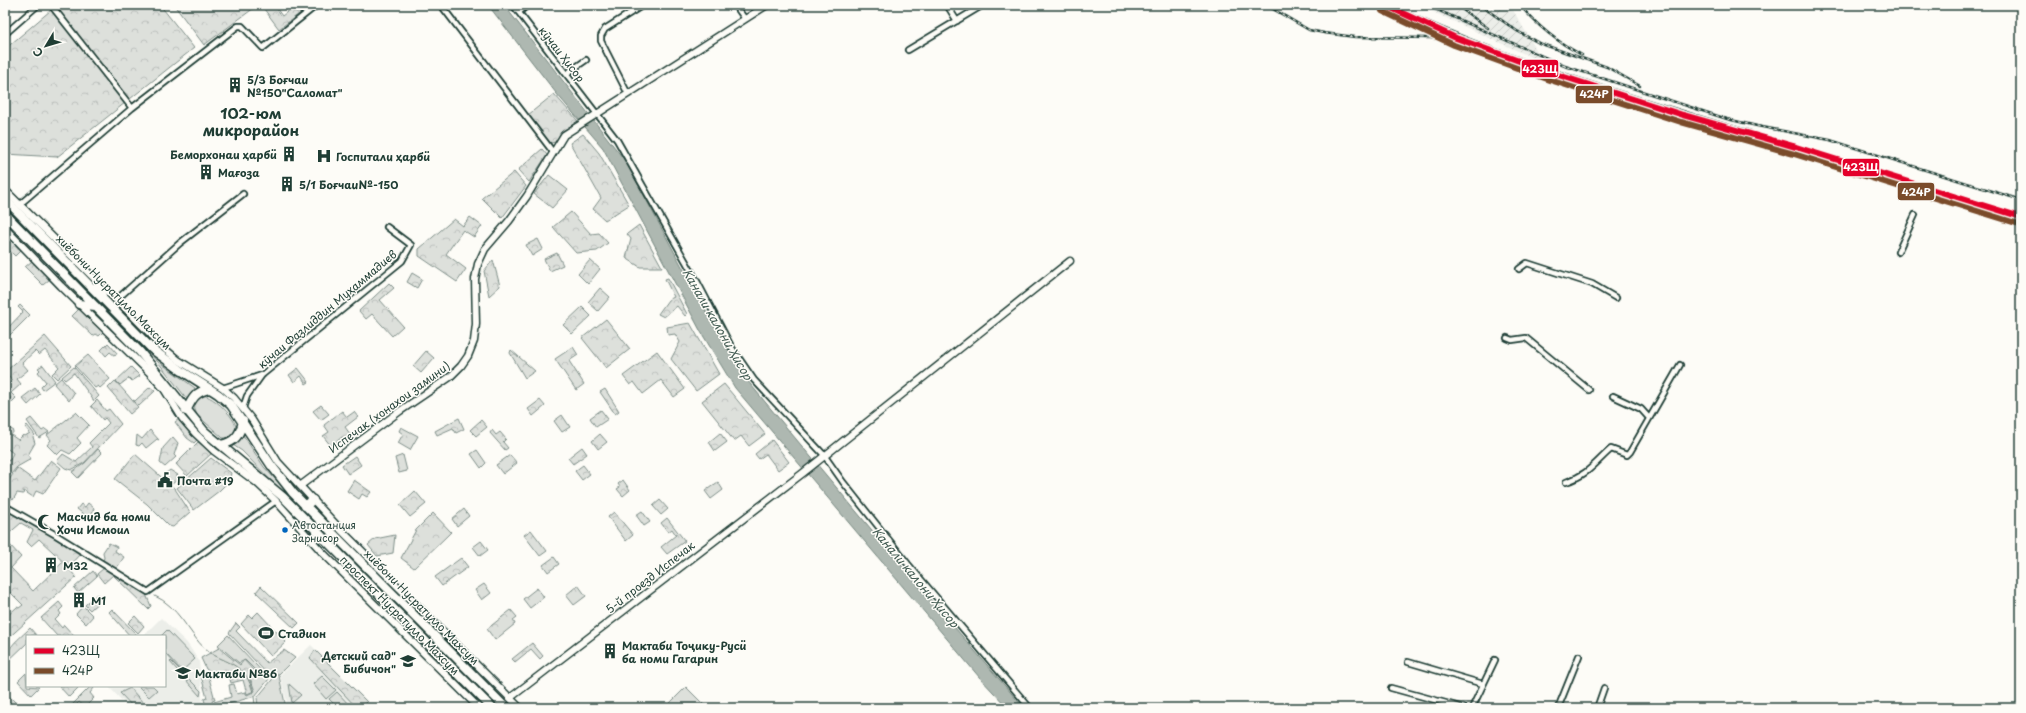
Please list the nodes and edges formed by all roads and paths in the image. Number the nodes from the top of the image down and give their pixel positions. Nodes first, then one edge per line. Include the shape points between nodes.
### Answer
1 (38, 5) edge
2 (50, 5) edge
3 (317, 5) edge
4 (441, 5) edge
5 (513, 5) edge
6 (528, 5) edge
7 (643, 5) edge
8 (735, 5) edge
9 (767, 5) edge
10 (947, 5) edge
11 (983, 5) edge
12 (518, 12) junction
13 (745, 19) junction
14 (956, 21) junction
15 (5, 34) edge
16 (908, 50) dead end
17 (586, 60) dead end
18 (566, 74) junction
19 (628, 94) junction
20 (132, 108) junction
21 (597, 113) junction
22 (553, 152) junction
23 (5, 190) edge
24 (243, 194) dead end
25 (5, 199) edge
26 (19, 205) junction
27 (5, 214) edge
28 (1915, 215) dead end
29 (387, 227) dead end
30 (5, 228) edge
31 (1898, 252) dead end
32 (1070, 261) dead end
33 (1519, 269) dead end
34 (98, 283) junction
35 (102, 297) junction
36 (1616, 298) dead end
37 (116, 300) junction
38 (79, 304) junction
39 (95, 306) junction
40 (1507, 338) dead end
41 (159, 344) joint
42 (1680, 365) dead end
43 (262, 375) junction
44 (223, 388) junction
45 (209, 389) junction
46 (1589, 390) dead end
47 (1613, 396) dead end
48 (243, 408) junction
49 (186, 411) junction
50 (1648, 418) junction
51 (243, 420) junction
52 (221, 445) junction
53 (822, 457) junction
54 (1566, 482) dead end
55 (300, 486) junction
56 (313, 500) junction
57 (276, 501) junction
58 (5, 506) edge
59 (305, 506) junction
60 (302, 516) junction
61 (291, 517) junction
62 (450, 651) junction
63 (1579, 656) dead end
64 (442, 658) junction
65 (1495, 660) dead end
66 (1408, 662) dead end
67 (1484, 684) junction
68 (1390, 688) dead end
69 (1604, 688) dead end
70 (510, 698) junction
71 (479, 708) edge
72 (492, 708) edge
73 (506, 708) edge
74 (520, 708) edge
75 (1030, 708) edge
76 (1464, 708) edge
77 (1472, 708) edge
78 (1558, 708) edge
79 (1597, 708) edge

1 - 15 street
2 - 20 street
3 - 20 street via 263,48 242,26 238,26
4 - 22 street
5 - 12 street, кӯчаи Ҳисор
6 - 12 street
7 - 19 street via 605,29 601,36 601,41
8 - 13 street
9 - 13 street, Испечак (хонахои замини)
10 - 14 street
11 - 14 street
12 - 18 street, кӯчаи Ҳисор
13 - 19 street, Испечак (хонахои замини)
14 - 16 street
17 - 18 street
18 - 21 street, кӯчаи Ҳисор
19 - 21 street, Испечак (хонахои замини)
20 - 26 street
21 - 22 street, Испечак (хонахои замини) via 564,135
21 - 53 street, кӯчаи Ҳисор via 625,153 741,361 754,380
22 - 55 street, Испечак (хонахои замини) via 527,196 485,249 478,264 475,279 474,341 461,366 450,377
23 - 26 street
24 - 37 street via 180,243
25 - 35 highway, хиёбони Нусратулло Махсум
26 - 34 street
27 - 39 highway, хиёбони Нусратулло Махсум
28 - 31 street
29 - 43 street, кӯчаи Фазлиддин Муҳаммадиев via 411,245 402,261
30 - 38 street, проспект Нусратулло Махсум
32 - 53 street, 5-й проезд Испечак
33 - 36 street via 1527,263 1592,284
34 - 35 highway
34 - 37 street
35 - 45 highway, хиёбони Нусратулло Махсум via 152,349
37 - 41 street
38 - 39 highway
38 - 57 street, проспект Нусратулло Махсум via 149,372 195,433
39 - 49 highway, хиёбони Нусратулло Махсум via 156,370
40 - 46 street via 1526,338
41 - 44 street, проспект Нусратулло Махсум via 178,360
42 - 50 street
43 - 44 street
43 - 48 street, кӯчаи Фазлиддин Муҳаммадиев via 247,396
44 - 48 street, проспект Нусратулло Махсум
45 - 49 highway via 196,394
45 - 51 highway, хиёбони Нусратулло Махсум via 231,405
47 - 50 street via 1641,409
48 - 55 street, проспект Нусратулло Махсум via 271,453
49 - 52 highway, хиёбони Нусратулло Махсум
50 - 54 street via 1630,452 1627,454 1611,449 1588,471
51 - 52 highway via 238,437
51 - 59 highway, хиёбони Нусратулло Махсум via 271,465
52 - 60 highway, хиёбони Нусратулло Махсум
53 - 70 street, 5-й проезд Испечак
53 - 75 street, кӯчаи Ҳисор via 908,564
55 - 56 street, проспект Нусратулло Махсум
56 - 59 highway
56 - 70 street, проспект Нусратулло Махсум
57 - 58 street via 148,592
57 - 61 street, проспект Нусратулло Махсум
59 - 62 highway, хиёбони Нусратулло Махсум
60 - 61 highway
60 - 64 highway, хиёбони Нусратулло Махсум
61 - 71 street, проспект Нусратулло Махсум via 328,558
62 - 64 highway
62 - 73 highway, хиёбони Нусратулло Махсум
63 - 78 street
64 - 72 highway, хиёбони Нусратулло Махсум
65 - 67 street
66 - 67 street
67 - 77 street
68 - 76 street
69 - 79 street
70 - 74 street, проспект Нусратулло Махсум

